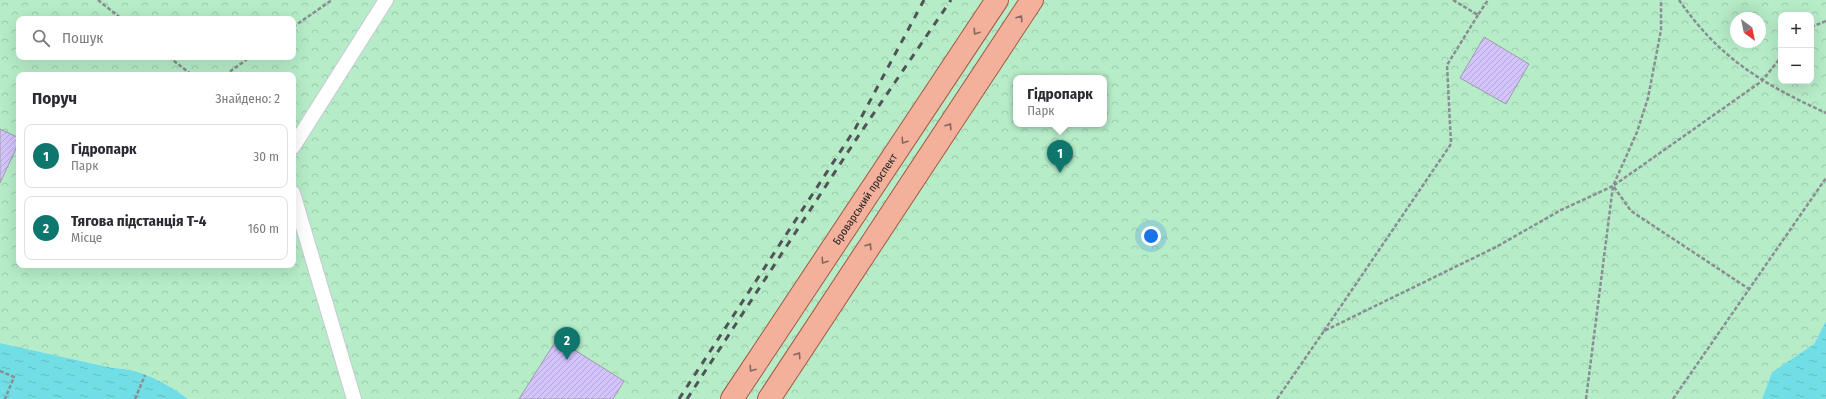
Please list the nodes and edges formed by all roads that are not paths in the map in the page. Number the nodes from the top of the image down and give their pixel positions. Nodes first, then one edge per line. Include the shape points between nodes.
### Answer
1 (386, 0) edge
2 (997, 0) edge
3 (1032, 0) edge
4 (296, 142) edge
5 (296, 203) edge
6 (354, 399) edge
7 (732, 399) edge
8 (769, 399) edge

1 - 4 lane
2 -> 7 main road, Броварський проспект
8 -> 3 main road
5 - 6 lane

